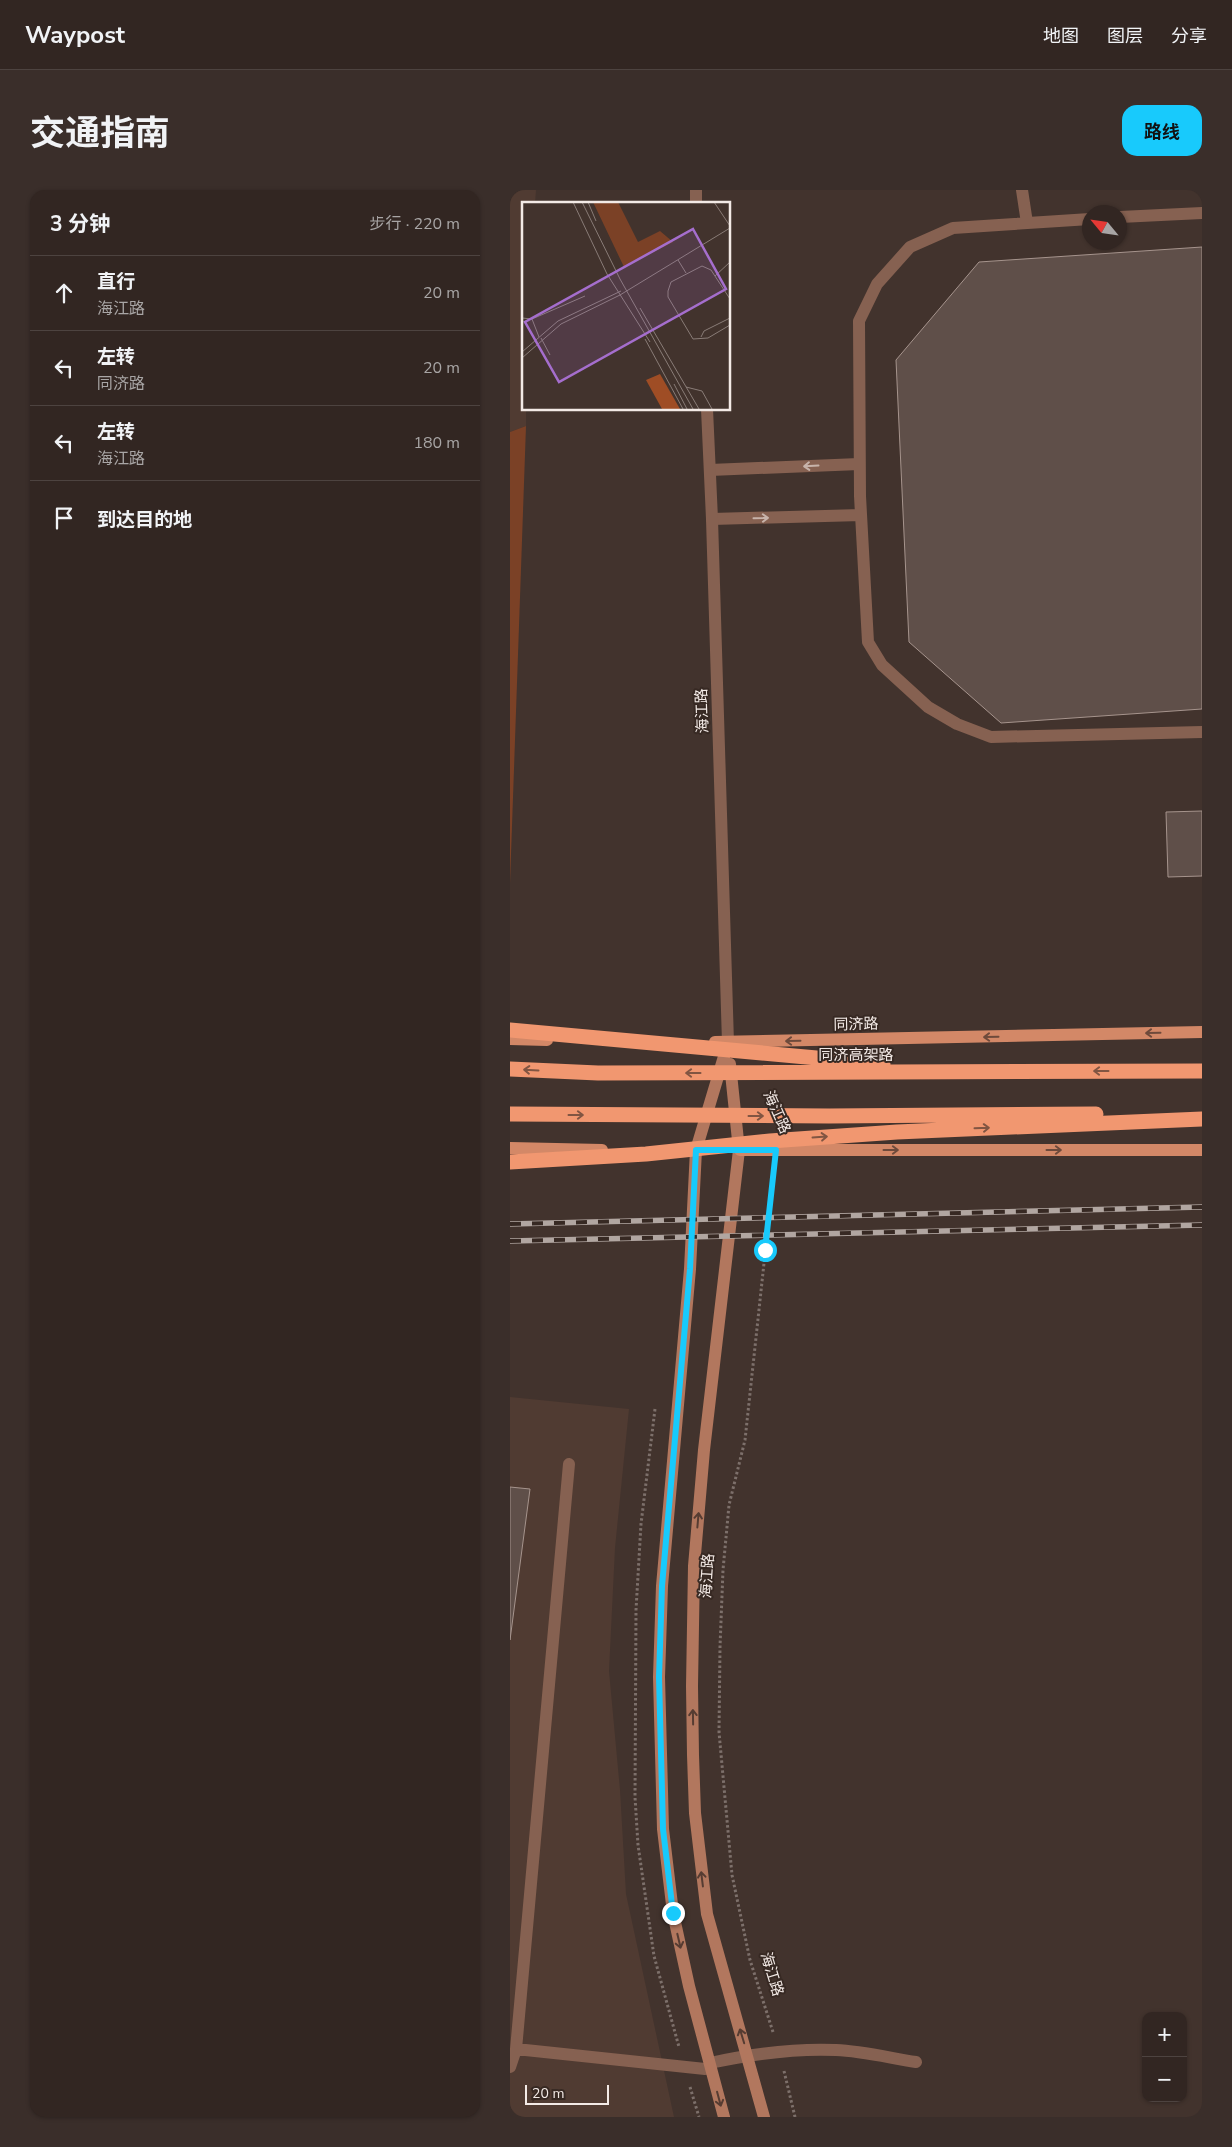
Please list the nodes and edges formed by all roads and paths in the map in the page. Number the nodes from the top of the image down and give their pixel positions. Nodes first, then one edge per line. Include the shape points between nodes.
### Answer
1 (1022, 190) edge
2 (1202, 213) edge
3 (1127, 218) edge
4 (1082, 220) edge
5 (1027, 223) junction
6 (707, 410) edge
7 (860, 464) junction
8 (710, 470) junction
9 (861, 516) junction
10 (712, 519) junction
11 (1202, 732) edge
12 (510, 1030) edge
13 (1202, 1032) edge
14 (510, 1039) edge
15 (728, 1043) junction
16 (510, 1069) edge
17 (1202, 1071) edge
18 (974, 1072) junction
19 (1202, 1113) edge
20 (510, 1114) edge
21 (1202, 1119) edge
22 (510, 1148) edge
23 (696, 1150) junction
24 (739, 1150) junction
25 (776, 1150) junction
26 (1202, 1150) edge
27 (510, 1162) edge
28 (569, 1464) dead end
29 (516, 2049) junction
30 (780, 2050) junction
31 (747, 2055) junction
32 (916, 2062) dead end
33 (707, 2066) junction
34 (510, 2067) edge
35 (724, 2117) edge
36 (764, 2117) edge
37 (795, 2117) edge

1 - 5 street
2 - 3 street
4 - 5 street
5 - 7 street via 953,228 910,247 877,284 859,321
6 - 8 street, 海江路
7 -> 8 street
7 - 9 street
8 - 10 street, 海江路
10 -> 9 street
9 - 11 street via 868,642 882,666 928,707 957,724 991,737
10 - 15 street, 海江路
12 - 18 highway, bridge
13 -> 15 main road, 同济路
14 - 15 main road, 同济路
15 - 23 street, 海江路
15 - 24 street, 海江路
18 -> 16 highway, 同济高架路, bridge via 598,1073
17 -> 18 highway, 同济高架路, bridge
20 -> 19 highway, bridge
27 -> 21 highway, bridge via 646,1154 896,1132
22 - 23 main road
23 - 24 main road
23 -> 33 street, 海江路 via 690,1269 662,1586 659,1677 663,1829 673,1913
24 - 25 main road
31 -> 24 street, 海江路 via 707,1914 696,1813 692,1686 694,1566 704,1450
25 -> 26 main road
25 - 30 path, 海江路 via 745,1440 729,1505 721,1609 719,1732 732,1875 750,1960
28 - 29 street
29 - 33 street
29 - 34 street
30 - 31 street
30 - 32 street via 837,2050
30 - 37 path, 海江路
31 - 33 street
31 - 36 street, 海江路
33 -> 35 street, 海江路

